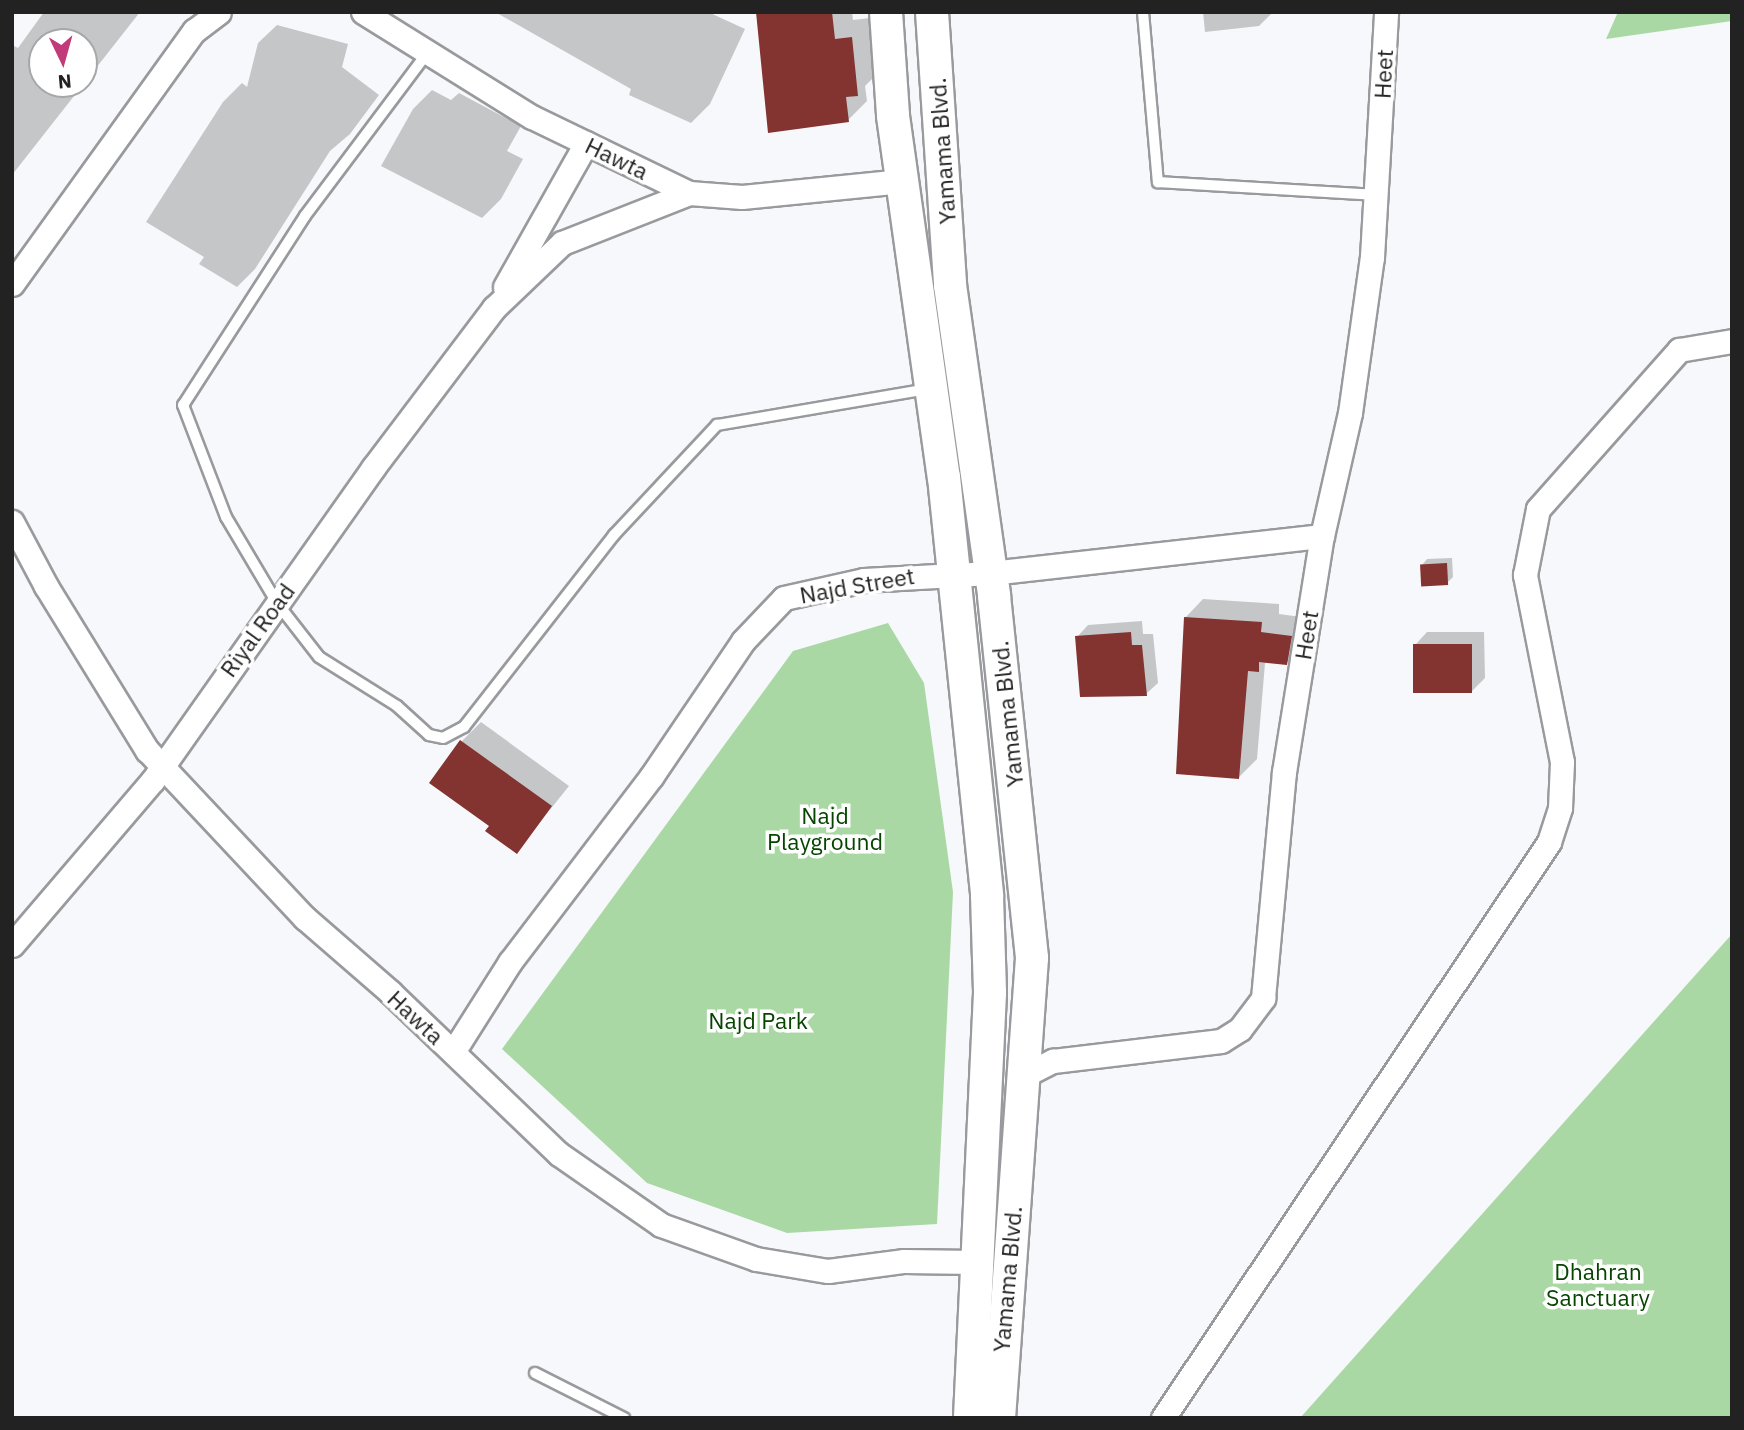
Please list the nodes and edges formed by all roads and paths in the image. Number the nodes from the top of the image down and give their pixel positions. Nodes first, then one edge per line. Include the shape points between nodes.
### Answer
1 (219, 12) edge
2 (363, 12) edge
3 (886, 12) edge
4 (932, 12) edge
5 (1143, 12) edge
6 (1386, 12) edge
7 (428, 52) junction
8 (586, 143) junction
9 (902, 181) junction
10 (689, 193) junction
11 (1377, 195) junction
12 (12, 284) edge
13 (494, 308) junction
14 (1732, 341) edge
15 (931, 388) junction
16 (12, 522) edge
17 (1322, 536) junction
18 (954, 573) junction
19 (991, 573) junction
20 (277, 603) junction
21 (162, 767) junction
22 (12, 945) edge
23 (453, 1052) junction
24 (1023, 1076) junction
25 (975, 1262) junction
26 (535, 1373) dead end
27 (624, 1418) edge
28 (971, 1418) edge
29 (999, 1418) edge
30 (1163, 1418) edge

1 - 12 street via 194,31
2 - 7 street, Hawta
3 - 9 main road, Yamama Blvd.
4 - 19 main road, Yamama Blvd. via 950,285
5 - 11 lane via 1158,183
6 - 11 street, Heet
7 - 8 street, Hawta via 532,117
7 - 20 lane via 305,216 183,405 226,517
8 - 10 street, Hawta
8 - 13 street, Riyal Road
9 - 10 street, Hawta via 742,197
9 - 15 main road, Yamama Blvd.
10 - 13 street, Riyal Road via 562,243
11 - 17 street, Heet via 1350,413
13 - 20 street, Riyal Road
14 - 30 street via 1679,350 1538,509 1525,575 1562,762 1560,808 1549,842
15 - 18 main road, Yamama Blvd.
15 - 20 lane via 717,425 614,535 454,735 429,735 397,706 319,657
16 - 21 street, Hawta via 122,716
17 - 19 street, Najd Street
17 - 24 street, Heet via 1284,772 1263,998 1240,1029 1222,1041 1053,1061
18 - 19 street, Najd Street
18 - 23 street, Najd Street via 864,580 784,598 743,641 652,777 510,962
18 - 25 main road, Yamama Blvd. via 989,951
19 - 24 main road, Yamama Blvd. via 1032,958
20 - 21 street, Riyal Road
21 - 22 street, Riyal Road
21 - 23 street, Hawta via 305,918
23 - 25 street, Hawta via 559,1154 661,1225 756,1259 828,1271 904,1261
24 - 29 main road, Yamama Blvd.
25 - 28 main road, Yamama Blvd.
26 - 27 lane

